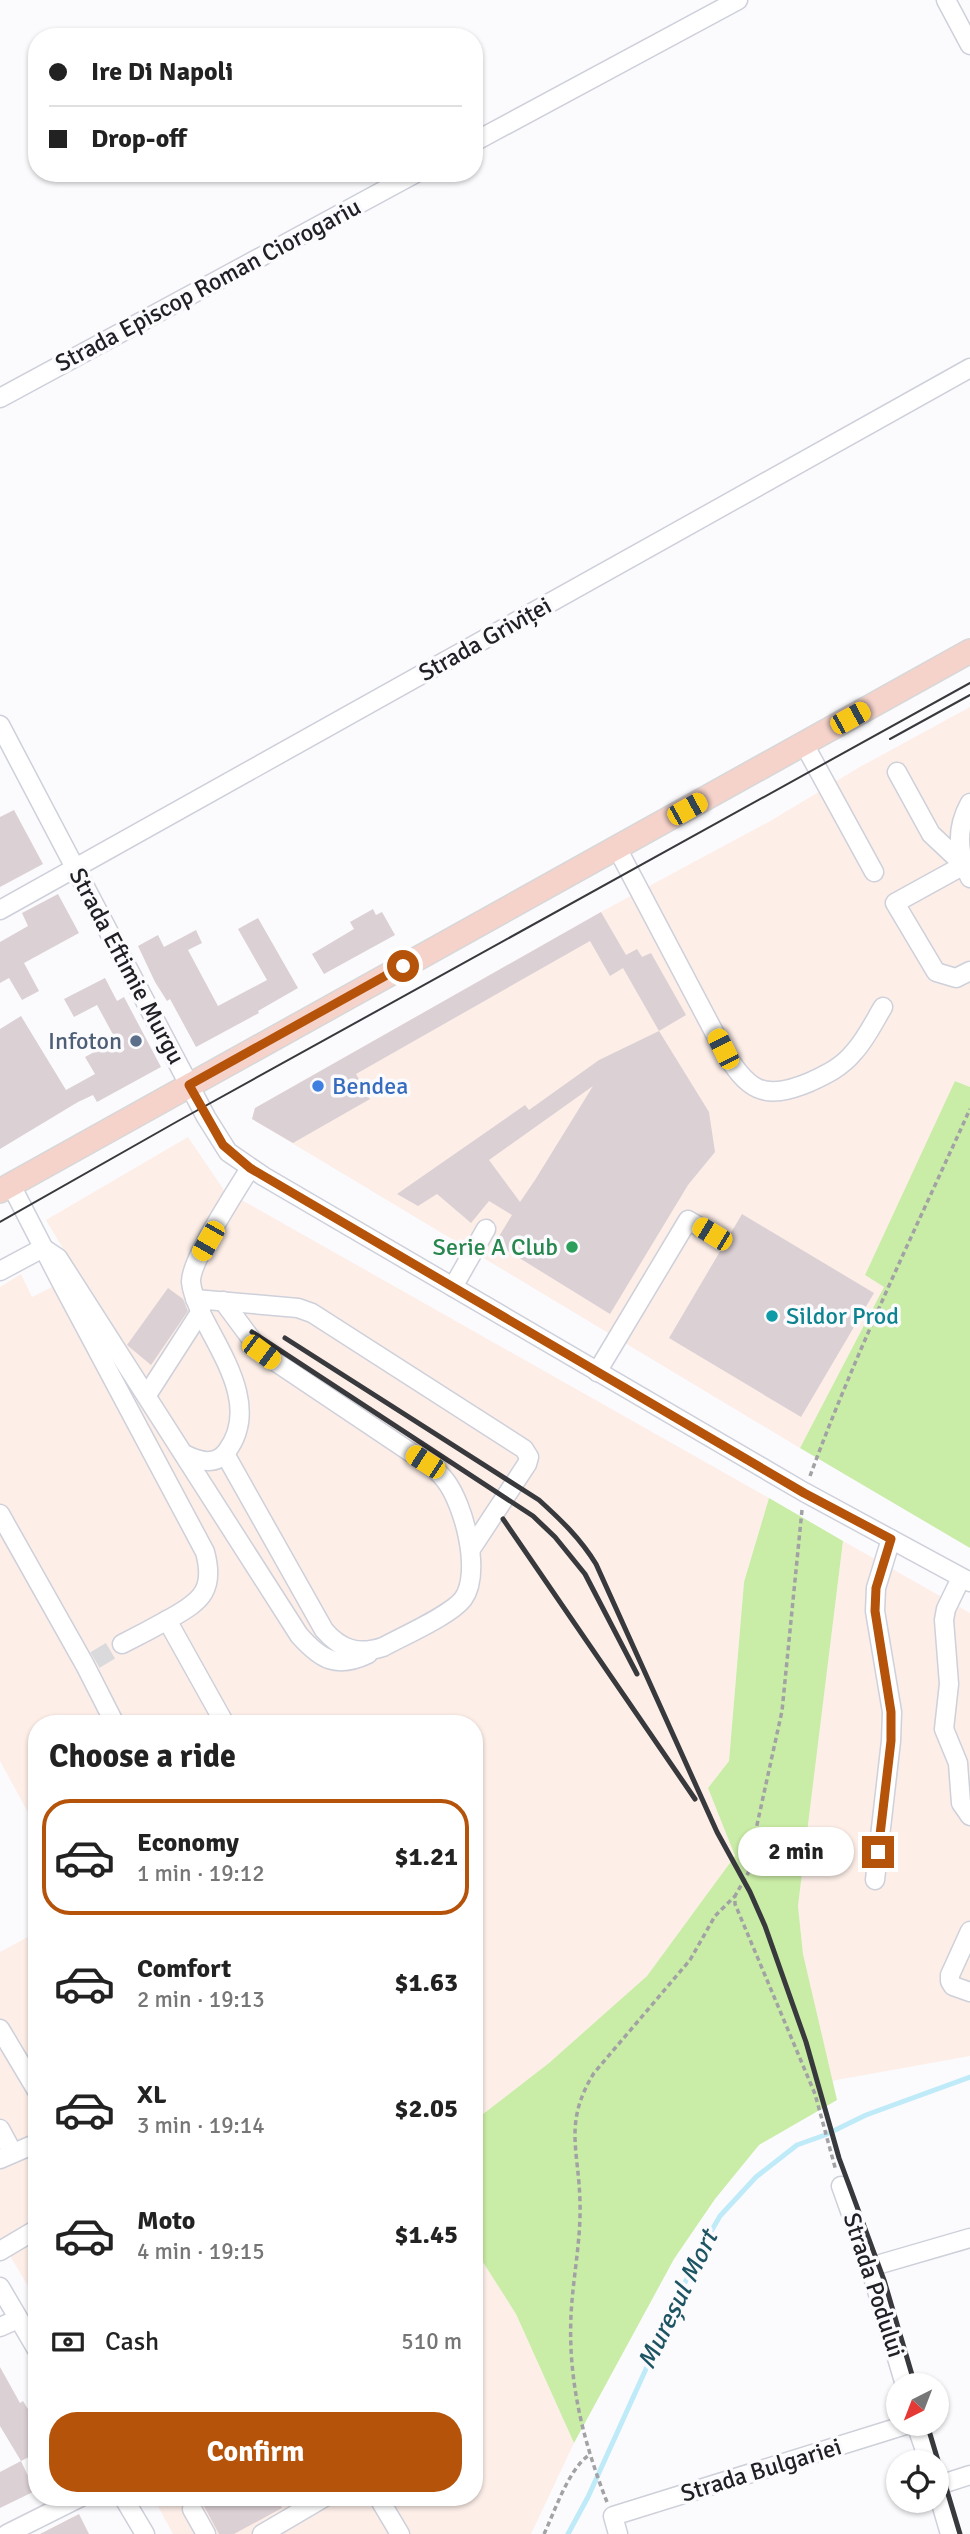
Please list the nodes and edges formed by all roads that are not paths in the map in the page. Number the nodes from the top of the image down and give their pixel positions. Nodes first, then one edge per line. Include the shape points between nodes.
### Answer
1 (738, 0) edge
2 (946, 0) edge
3 (970, 46) edge
4 (483, 137) edge
5 (399, 182) edge
6 (970, 368) edge
7 (0, 398) edge
8 (970, 651) edge
9 (0, 725) edge
10 (804, 744) junction
11 (897, 772) dead end
12 (970, 803) edge
13 (617, 848) junction
14 (76, 868) junction
15 (967, 871) edge
16 (874, 872) dead end
17 (0, 910) edge
18 (970, 971) edge
19 (883, 1007) dead end
20 (189, 1085) junction
21 (250, 1168) junction
22 (6, 1188) edge
23 (486, 1229) dead end
24 (712, 1234) dead end
25 (43, 1248) junction
26 (0, 1271) edge
27 (453, 1287) junction
28 (223, 1301) junction
29 (198, 1305) junction
30 (597, 1372) junction
31 (147, 1395) junction
32 (184, 1454) junction
33 (225, 1454) junction
34 (0, 1514) edge
35 (891, 1539) junction
36 (471, 1549) junction
37 (966, 1580) edge
38 (167, 1620) junction
39 (122, 1644) tunnel mouth
40 (383, 1647) junction
41 (111, 1715) edge
42 (220, 1715) edge
43 (964, 1766) edge
44 (970, 1816) edge
45 (875, 1880) dead end
46 (970, 1931) edge
47 (970, 1992) edge
48 (0, 2029) edge
49 (28, 2076) edge
50 (0, 2129) edge
51 (28, 2147) edge
52 (6, 2156) edge
53 (841, 2186) road end
54 (28, 2234) edge
55 (970, 2238) edge
56 (0, 2250) edge
57 (870, 2267) junction
58 (0, 2287) edge
59 (18, 2319) junction
60 (0, 2327) edge
61 (28, 2335) edge
62 (901, 2373) edge
63 (886, 2431) edge
64 (970, 2475) edge
65 (949, 2482) edge
66 (63, 2506) edge
67 (128, 2506) edge
68 (310, 2506) edge
69 (383, 2506) edge
70 (192, 2509) dead end
71 (944, 2513) edge
72 (7, 2534) edge
73 (145, 2534) edge
74 (206, 2534) edge
75 (262, 2534) edge
76 (400, 2534) edge
77 (618, 2534) edge
78 (950, 2534) edge

1 - 4 street
2 - 3 street
5 - 7 street, Strada Episcop Roman Ciorogariu
6 - 14 street, Strada Griviței
8 - 10 main road
9 - 14 street, Strada Eftimie Murgu
10 - 13 main road
10 - 16 street
11 - 15 street via 931,834
12 - 15 street via 960,831
13 - 19 street via 723,1049 750,1085 781,1092 832,1072 856,1051
13 - 20 main road
14 - 17 street, Strada Griviței
14 - 20 street, Strada Eftimie Murgu
15 - 18 street via 894,903 936,972 956,978
20 - 21 street, Strada Eftimie Murgu via 223,1145
20 - 22 main road
21 - 27 street, Strada Eftimie Murgu
21 - 29 street via 196,1263 191,1281
22 - 25 street
23 - 27 street
24 - 30 street via 688,1220
25 - 26 street
25 - 31 street via 58,1258 72,1277
25 - 38 street via 205,1552 209,1567 205,1590 194,1605
27 - 30 street, Strada Eftimie Murgu
28 - 29 street
28 - 36 street via 261,1352 445,1480
28 - 36 street via 312,1313 524,1449 527,1464
29 - 31 street
29 - 33 street via 240,1400 236,1436
30 - 35 street, Strada Eftimie Murgu
31 - 32 street
32 - 33 street via 209,1462
32 - 40 street via 309,1647 341,1662
33 - 40 street via 324,1630 347,1649
34 - 41 street via 90,1662
35 - 37 street, Strada Eftimie Murgu
35 - 45 street via 876,1588 891,1741
36 - 40 street via 472,1581 463,1599
37 - 43 street via 944,1620 949,1684 944,1729
38 - 39 street
38 - 42 street
43 - 44 street via 961,1803
46 - 47 street via 950,1981
48 - 49 street
50 - 52 street
51 - 52 street
53 - 57 street, Strada Podului
54 - 56 street
55 - 57 street
57 - 62 street, Strada Podului
58 - 59 street
59 - 60 street
59 - 61 street
63 - 77 street, Strada Bulgariei via 613,2516
64 - 65 street
66 - 72 street
67 - 73 street
68 - 75 street
69 - 76 street
70 - 74 street
71 - 78 street

